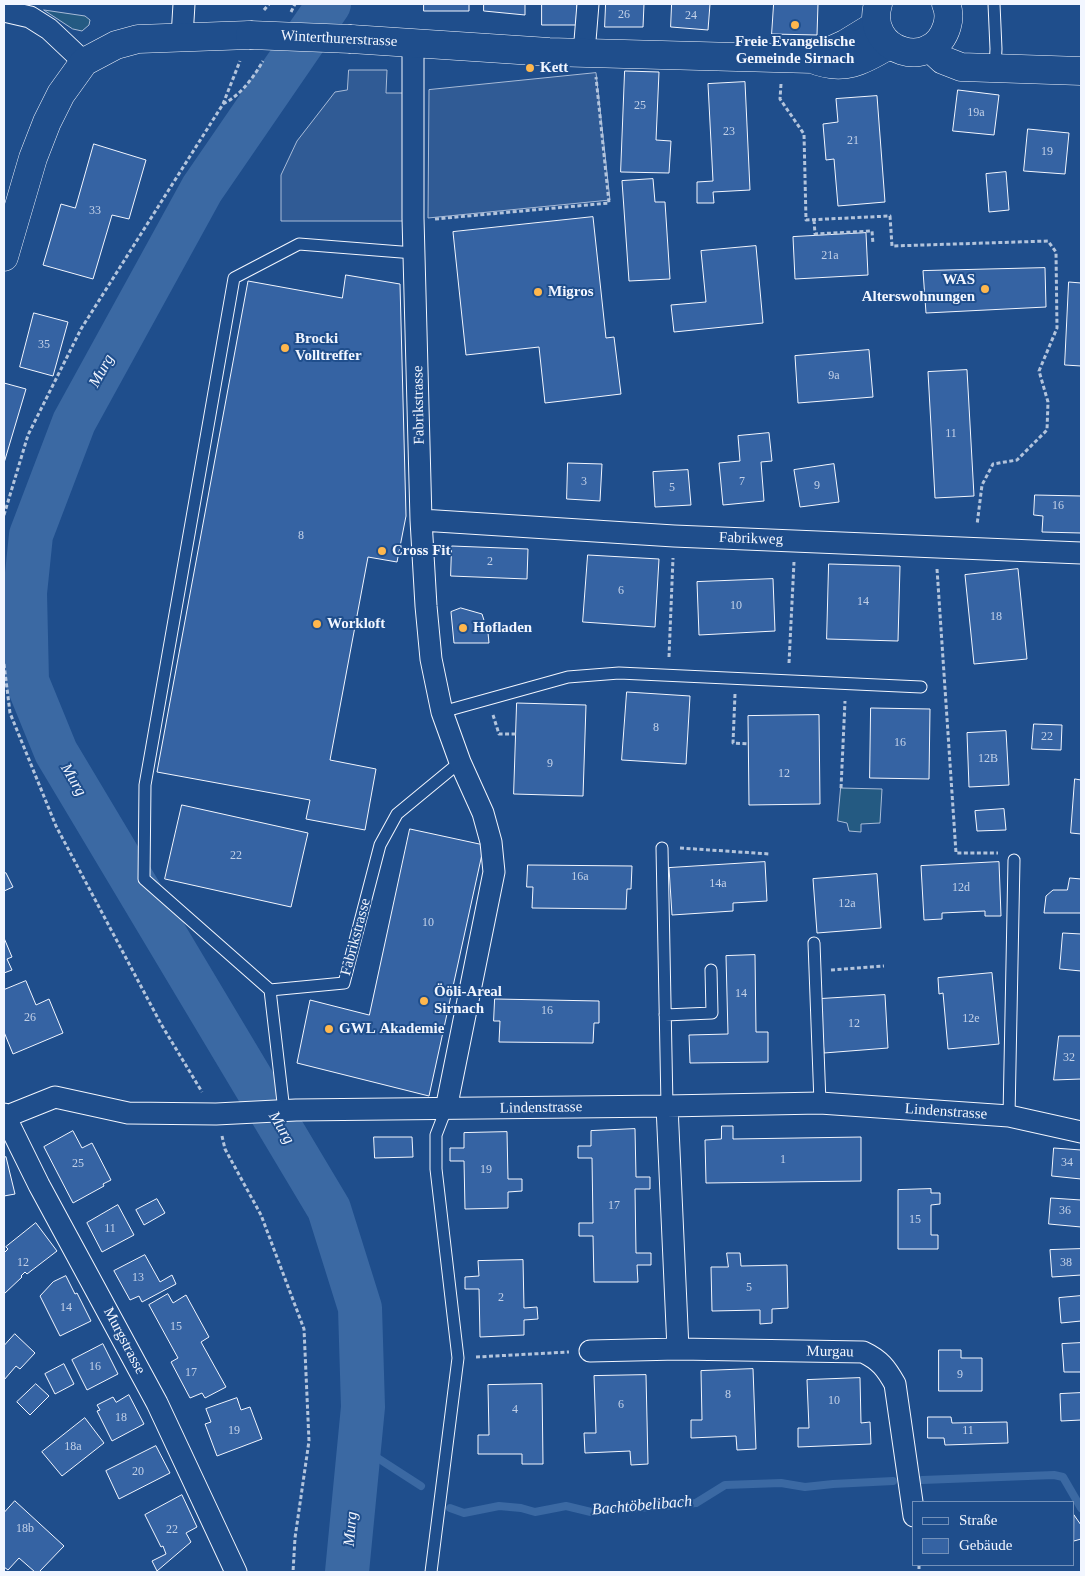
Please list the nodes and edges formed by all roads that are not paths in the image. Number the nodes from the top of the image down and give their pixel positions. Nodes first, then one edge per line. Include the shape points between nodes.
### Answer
1 (184, 4) edge
2 (588, 4) edge
3 (946, 4) edge
4 (994, 4) edge
5 (4, 11) edge
6 (881, 24) edge
7 (182, 37) junction
8 (938, 40) junction
9 (413, 43) junction
10 (590, 61) junction
11 (84, 62) junction
12 (995, 68) junction
13 (1081, 71) edge
14 (414, 253) junction
15 (4, 257) edge
16 (421, 520) junction
17 (1081, 553) edge
18 (921, 687) dead end
19 (442, 712) junction
20 (460, 762) junction
21 (662, 848) road end
22 (1014, 860) road end
23 (814, 943) dead end
24 (711, 970) dead end
25 (270, 990) junction
26 (665, 1014) junction
27 (820, 1102) junction
28 (667, 1106) junction
29 (446, 1109) junction
30 (290, 1111) junction
31 (5, 1116) edge
32 (1009, 1116) junction
33 (1081, 1132) edge
34 (678, 1350) junction
35 (590, 1351) road end
36 (912, 1502) edge
37 (236, 1572) edge
38 (431, 1572) edge

1 - 7 street
2 - 10 street
3 - 8 street via 949,20
4 - 12 lane
5 - 11 street via 30,17 49,29
6 - 8 street via 898,50 920,52
6 - 10 street, Winterthurerstrasse via 812,59
7 - 9 street, Winterthurerstrasse, bridge via 250,35
7 - 11 street, Winterthurerstrasse via 127,41
8 - 12 street
9 - 10 street, Winterthurerstrasse
9 - 14 street, Fabrikstrasse
11 - 15 street, Winterthurerstrasse via 46,122
12 - 13 street
14 - 16 street, Fabrikstrasse
14 - 25 lane via 299,244 234,278 145,785 144,880
16 - 17 street, Fabrikweg via 674,536
16 - 19 street, Fabrikstrasse via 431,659
18 - 19 lane via 619,673 568,677
19 - 20 street, Fabrikstrasse
20 - 25 lane, Fabrikstrasse via 397,814 380,845 344,983
20 - 29 street, Fabrikstrasse via 483,813 491,842 494,872
21 - 26 lane
22 - 32 lane
23 - 27 lane
24 - 26 lane via 712,1013
25 - 30 lane
26 - 28 lane
27 - 28 street, Lindenstrasse
27 - 32 street, Lindenstrasse
28 - 29 street, Lindenstrasse
28 - 34 street
29 - 30 street, Lindenstrasse
29 - 38 lane via 436,1135 436,1169 458,1358
30 - 31 street, Lindenstrasse via 128,1113 55,1097
31 - 37 street, Murgstrasse via 157,1403
32 - 33 street, Lindenstrasse
34 - 35 street, Murgau
34 - 36 street, Murgau via 863,1352 876,1358 895,1384

